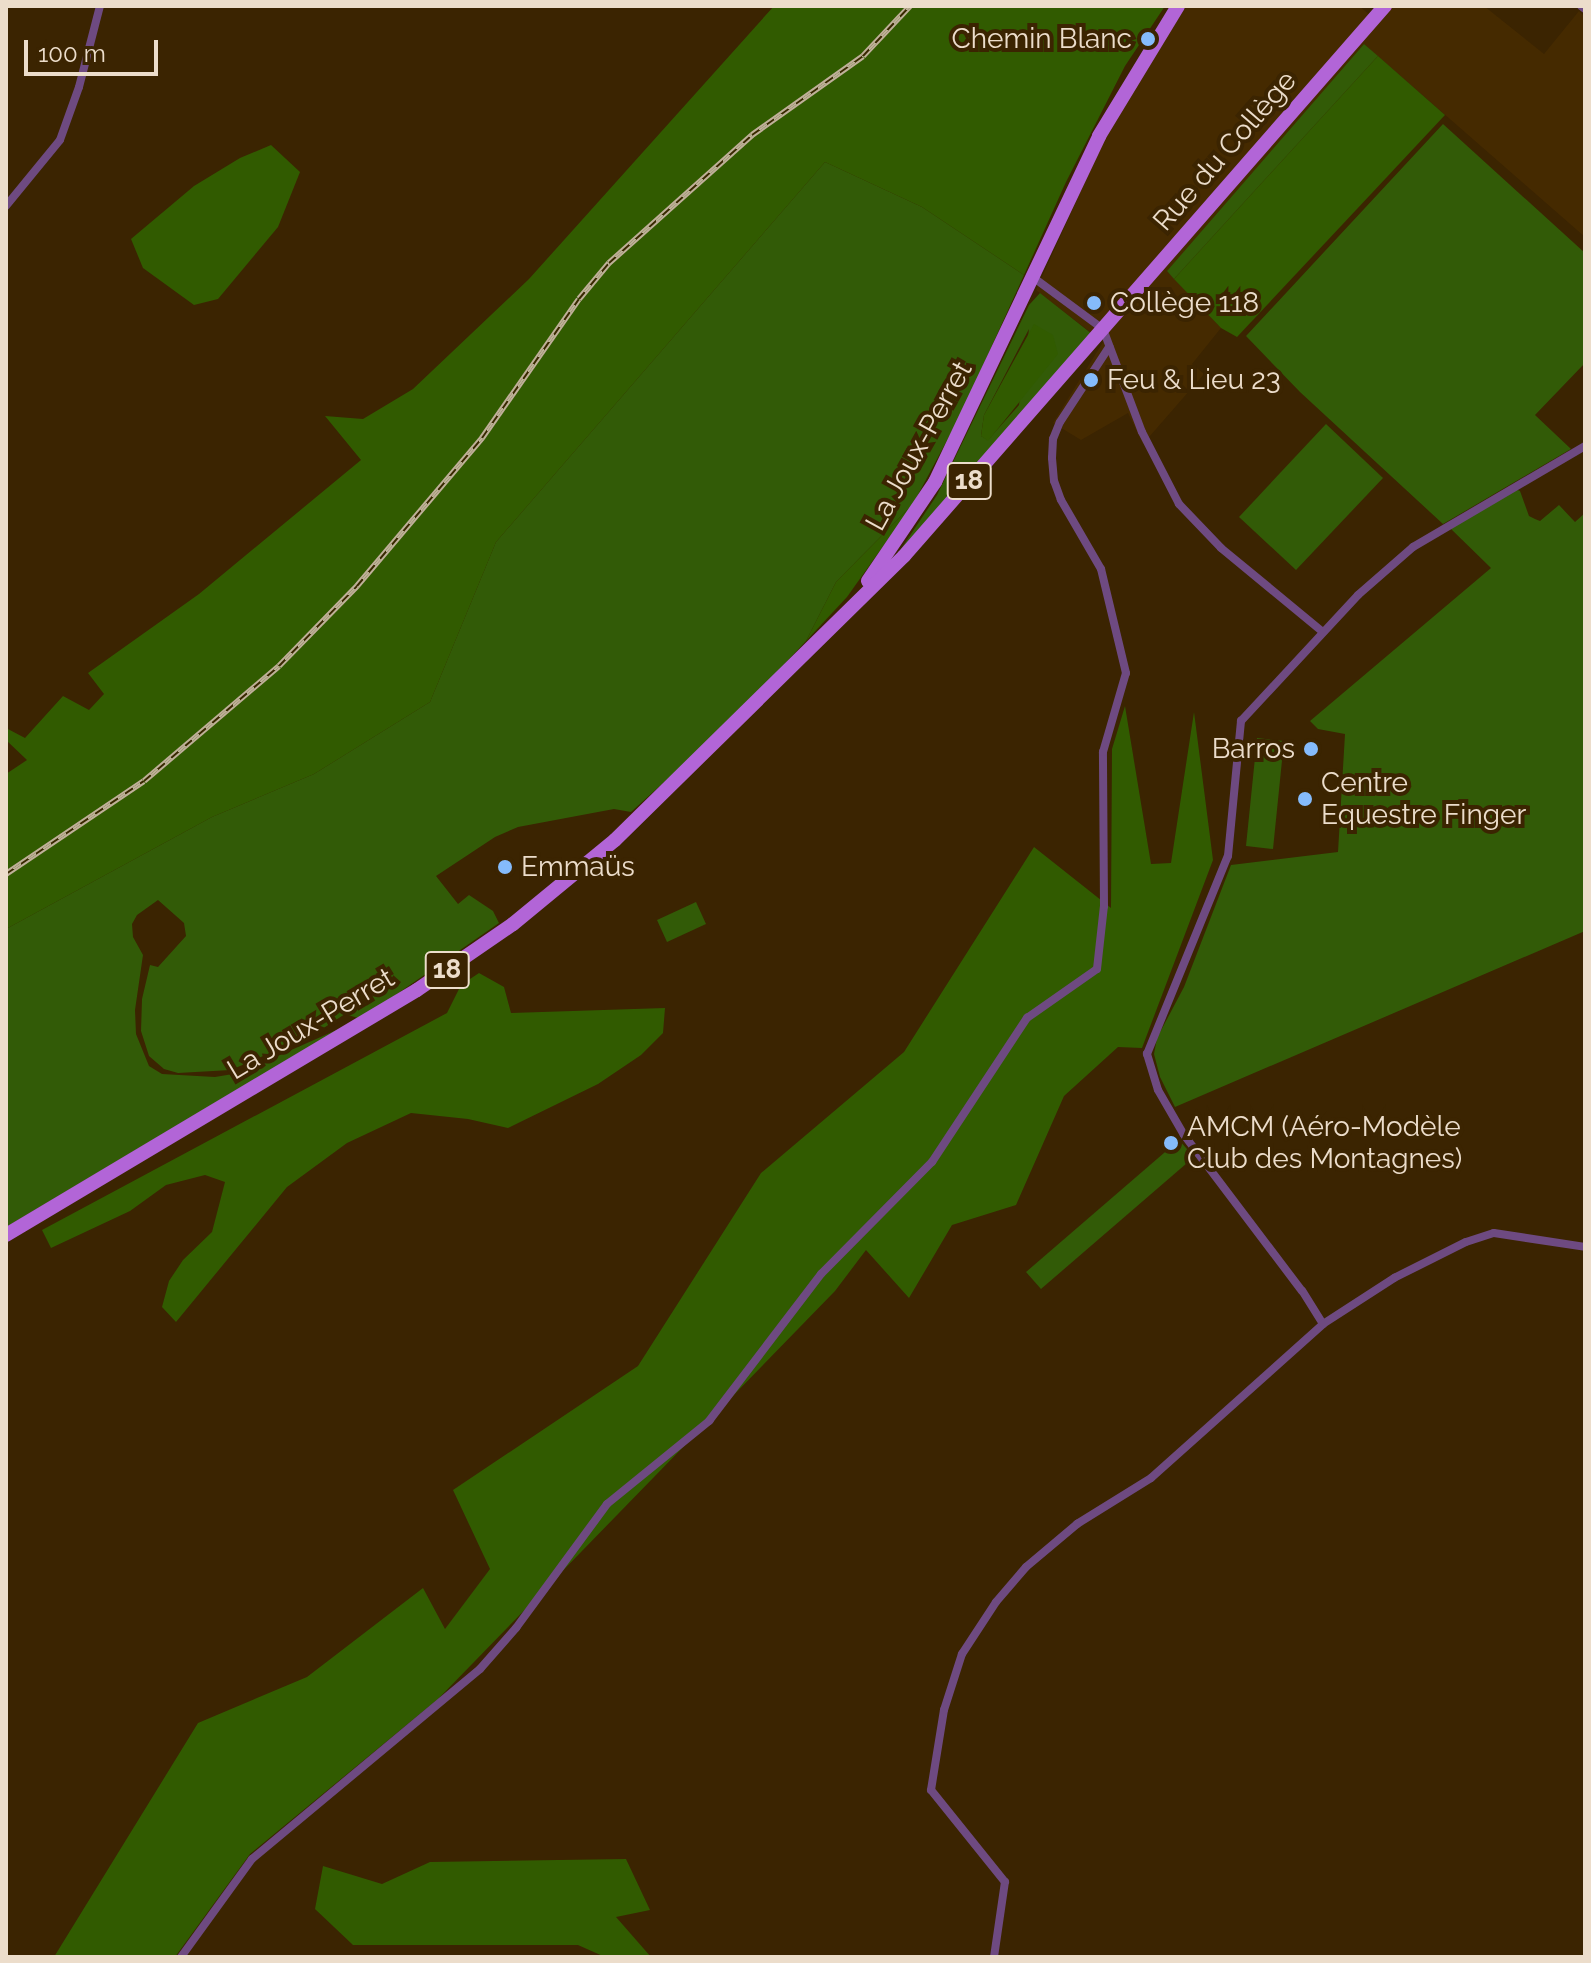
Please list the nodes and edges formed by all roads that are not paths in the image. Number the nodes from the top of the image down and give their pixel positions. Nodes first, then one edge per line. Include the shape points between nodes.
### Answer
1 (100, 6) edge
2 (1178, 6) edge
3 (1385, 6) edge
4 (6, 206) edge
5 (1034, 278) junction
6 (1103, 329) junction
7 (1109, 347) junction
8 (1585, 446) edge
9 (831, 629) junction
10 (1323, 632) junction
11 (6, 1235) edge
12 (1585, 1247) edge
13 (1323, 1324) junction
14 (181, 1957) edge
15 (994, 1957) edge

1 - 4 street via 60,140
2 - 5 main road, 18 via 1099,136
3 - 6 main road, Rue du Collège / 18
5 - 6 street
5 - 9 main road, La Joux-Perret / 18 via 935,482
6 - 7 street
6 - 9 main road, La Joux-Perret / 18 via 904,556
7 - 10 street via 1151,453 1179,504 1221,548
7 - 14 street via 1060,422 1052,458 1061,500 1101,569 1126,673 1103,752 1097,969 1027,1018 932,1162 821,1274 709,1421 607,1504 480,1669 252,1859
8 - 10 street via 1413,547
9 - 11 main road, La Joux-Perret / 18 via 648,811 513,924 355,1029
10 - 13 street via 1241,721 1228,856 1147,1054 1158,1090 1184,1135
12 - 13 street via 1494,1233 1394,1278
13 - 15 street via 1151,1478 1077,1524 1026,1567 962,1654 944,1710 931,1790 1005,1882

